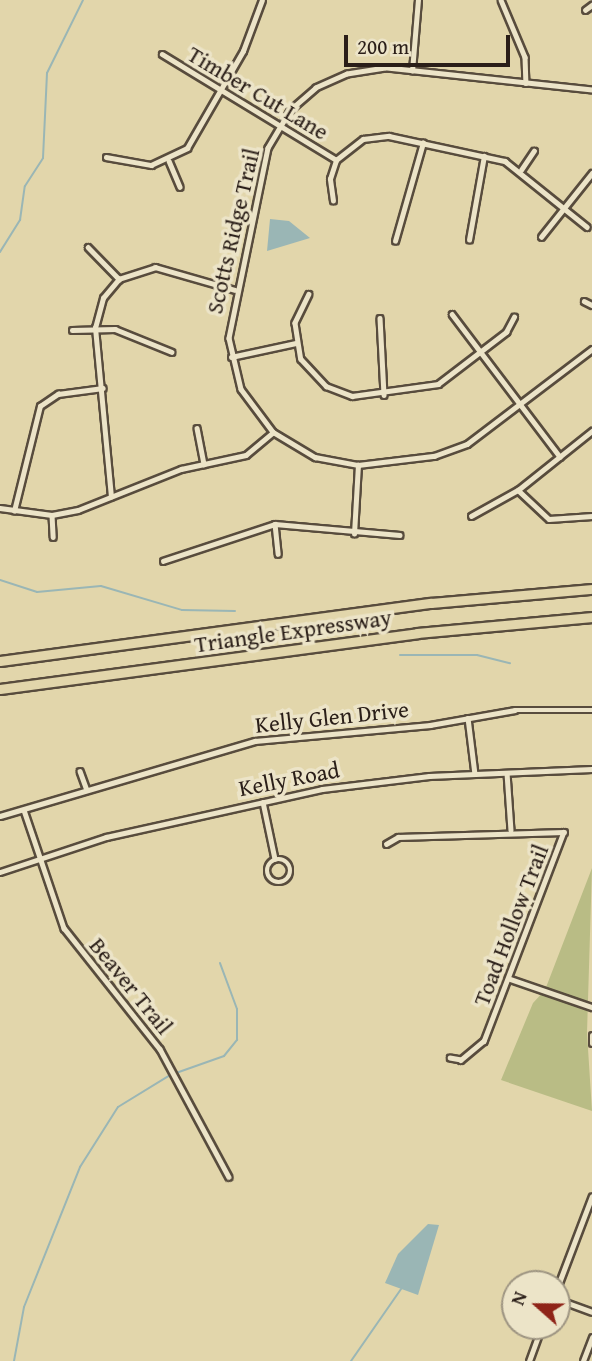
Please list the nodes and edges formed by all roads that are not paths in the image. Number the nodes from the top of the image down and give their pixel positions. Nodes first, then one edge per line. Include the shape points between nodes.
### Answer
1 (262, 0) edge
2 (418, 0) edge
3 (501, 0) edge
4 (592, 5) edge
5 (586, 10) dead end
6 (162, 54) dead end
7 (412, 71) junction
8 (526, 83) junction
9 (217, 89) junction
10 (592, 90) edge
11 (279, 126) junction
12 (423, 144) junction
13 (534, 151) dead end
14 (484, 156) junction
15 (106, 157) dead end
16 (336, 160) junction
17 (169, 161) junction
18 (521, 170) junction
19 (592, 173) edge
20 (180, 187) dead end
21 (333, 201) dead end
22 (565, 207) junction
23 (587, 226) dead end
24 (541, 237) dead end
25 (469, 240) dead end
26 (395, 241) dead end
27 (88, 247) dead end
28 (119, 279) junction
29 (236, 290) junction
30 (309, 294) dead end
31 (584, 301) dead end
32 (592, 305) edge
33 (452, 314) dead end
34 (514, 317) dead end
35 (380, 318) dead end
36 (95, 328) junction
37 (72, 330) dead end
38 (296, 343) junction
39 (592, 349) edge
40 (172, 352) dead end
41 (479, 354) junction
42 (231, 357) junction
43 (103, 388) junction
44 (384, 395) junction
45 (521, 407) junction
46 (197, 428) dead end
47 (592, 431) edge
48 (273, 432) junction
49 (560, 457) junction
50 (204, 464) junction
51 (358, 465) junction
52 (518, 490) junction
53 (111, 496) junction
54 (0, 508) edge
55 (14, 511) junction
56 (52, 515) junction
57 (471, 516) dead end
58 (592, 516) edge
59 (275, 524) junction
60 (354, 534) junction
61 (400, 535) dead end
62 (53, 537) dead end
63 (278, 554) dead end
64 (163, 562) dead end
65 (592, 589) edge
66 (592, 617) edge
67 (0, 661) edge
68 (0, 689) edge
69 (592, 710) edge
70 (468, 718) junction
71 (592, 769) edge
72 (80, 771) dead end
73 (507, 773) junction
74 (475, 775) junction
75 (87, 790) junction
76 (263, 801) junction
77 (24, 810) junction
78 (0, 816) edge
79 (511, 830) junction
80 (386, 844) dead end
81 (41, 858) junction
82 (275, 859) junction
83 (0, 872) edge
84 (509, 979) junction
85 (592, 1007) edge
86 (592, 1035) edge
87 (592, 1043) edge
88 (450, 1058) dead end
89 (229, 1177) dead end
90 (592, 1196) edge
91 (564, 1270) edge
92 (571, 1304) edge
93 (592, 1312) edge
94 (592, 1338) edge
95 (536, 1340) edge
96 (528, 1361) edge
97 (583, 1361) edge

1 - 9 street via 243,51
2 - 7 street
3 - 8 street via 525,57
4 - 5 street
6 - 9 street, Timber Cut Lane
7 - 8 street, Scotts Ridge Trail
7 - 11 street, Scotts Ridge Trail via 374,69 335,78 306,95
8 - 10 street, Scotts Ridge Trail
9 - 11 street, Timber Cut Lane
9 - 17 street via 196,136
11 - 16 street, Timber Cut Lane
11 - 29 street, Scotts Ridge Trail via 266,155 253,241
12 - 14 street
12 - 16 street via 372,136
12 - 26 street
13 - 18 street
14 - 18 street
14 - 25 street
15 - 17 street via 130,164
16 - 21 street via 330,179
17 - 20 street
18 - 22 street
19 - 22 street
22 - 23 street
22 - 24 street
27 - 28 street
28 - 29 street via 164,268
28 - 36 street via 103,298
29 - 42 street, Scotts Ridge Trail
30 - 38 street via 296,314
31 - 32 street
33 - 41 street
34 - 41 street
35 - 44 street
36 - 37 street
36 - 40 street
36 - 43 street
38 - 42 street
38 - 44 street via 309,370 330,388
39 - 45 street, Scotts Ridge Trail
41 - 44 street via 438,384
41 - 45 street
42 - 48 street, Scotts Ridge Trail via 244,395
43 - 53 street
43 - 55 street via 58,394 40,405
45 - 49 street
45 - 51 street, Scotts Ridge Trail via 459,448
46 - 50 street
47 - 49 street
48 - 50 street via 246,455
48 - 51 street, Scotts Ridge Trail via 315,457
49 - 52 street
50 - 53 street
51 - 60 street
52 - 57 street
52 - 58 street via 549,519
53 - 56 street
54 - 55 street
55 - 56 street
56 - 62 street
59 - 60 street
59 - 63 street
59 - 64 street
60 - 61 street
65 - 67 highway, Triangle Expressway via 430,603
66 - 68 highway, Triangle Expressway via 404,635
69 - 70 street, Kelly Glen Drive via 529,709
70 - 74 street
70 - 75 street, Kelly Glen Drive via 255,741
71 - 73 street, Kelly Road
72 - 75 street
73 - 74 street, Kelly Road
73 - 79 street
74 - 76 street, Kelly Road via 365,783
75 - 77 street, Kelly Glen Drive
76 - 81 street, Kelly Road
76 - 82 street
77 - 78 street, Kelly Glen Drive
77 - 81 street, Beaver Trail
79 - 80 street, Toad Hollow Trail
79 - 84 street, Toad Hollow Trail via 564,832
81 - 83 street, Kelly Road
81 - 89 street, Beaver Trail via 64,928 160,1049
82 - 82 street via 267,875 283,883 291,869
84 - 85 street
84 - 88 street, Toad Hollow Trail via 477,1051 461,1060
86 - 87 street
90 - 91 street
92 - 93 street
94 - 97 street
95 - 96 street

